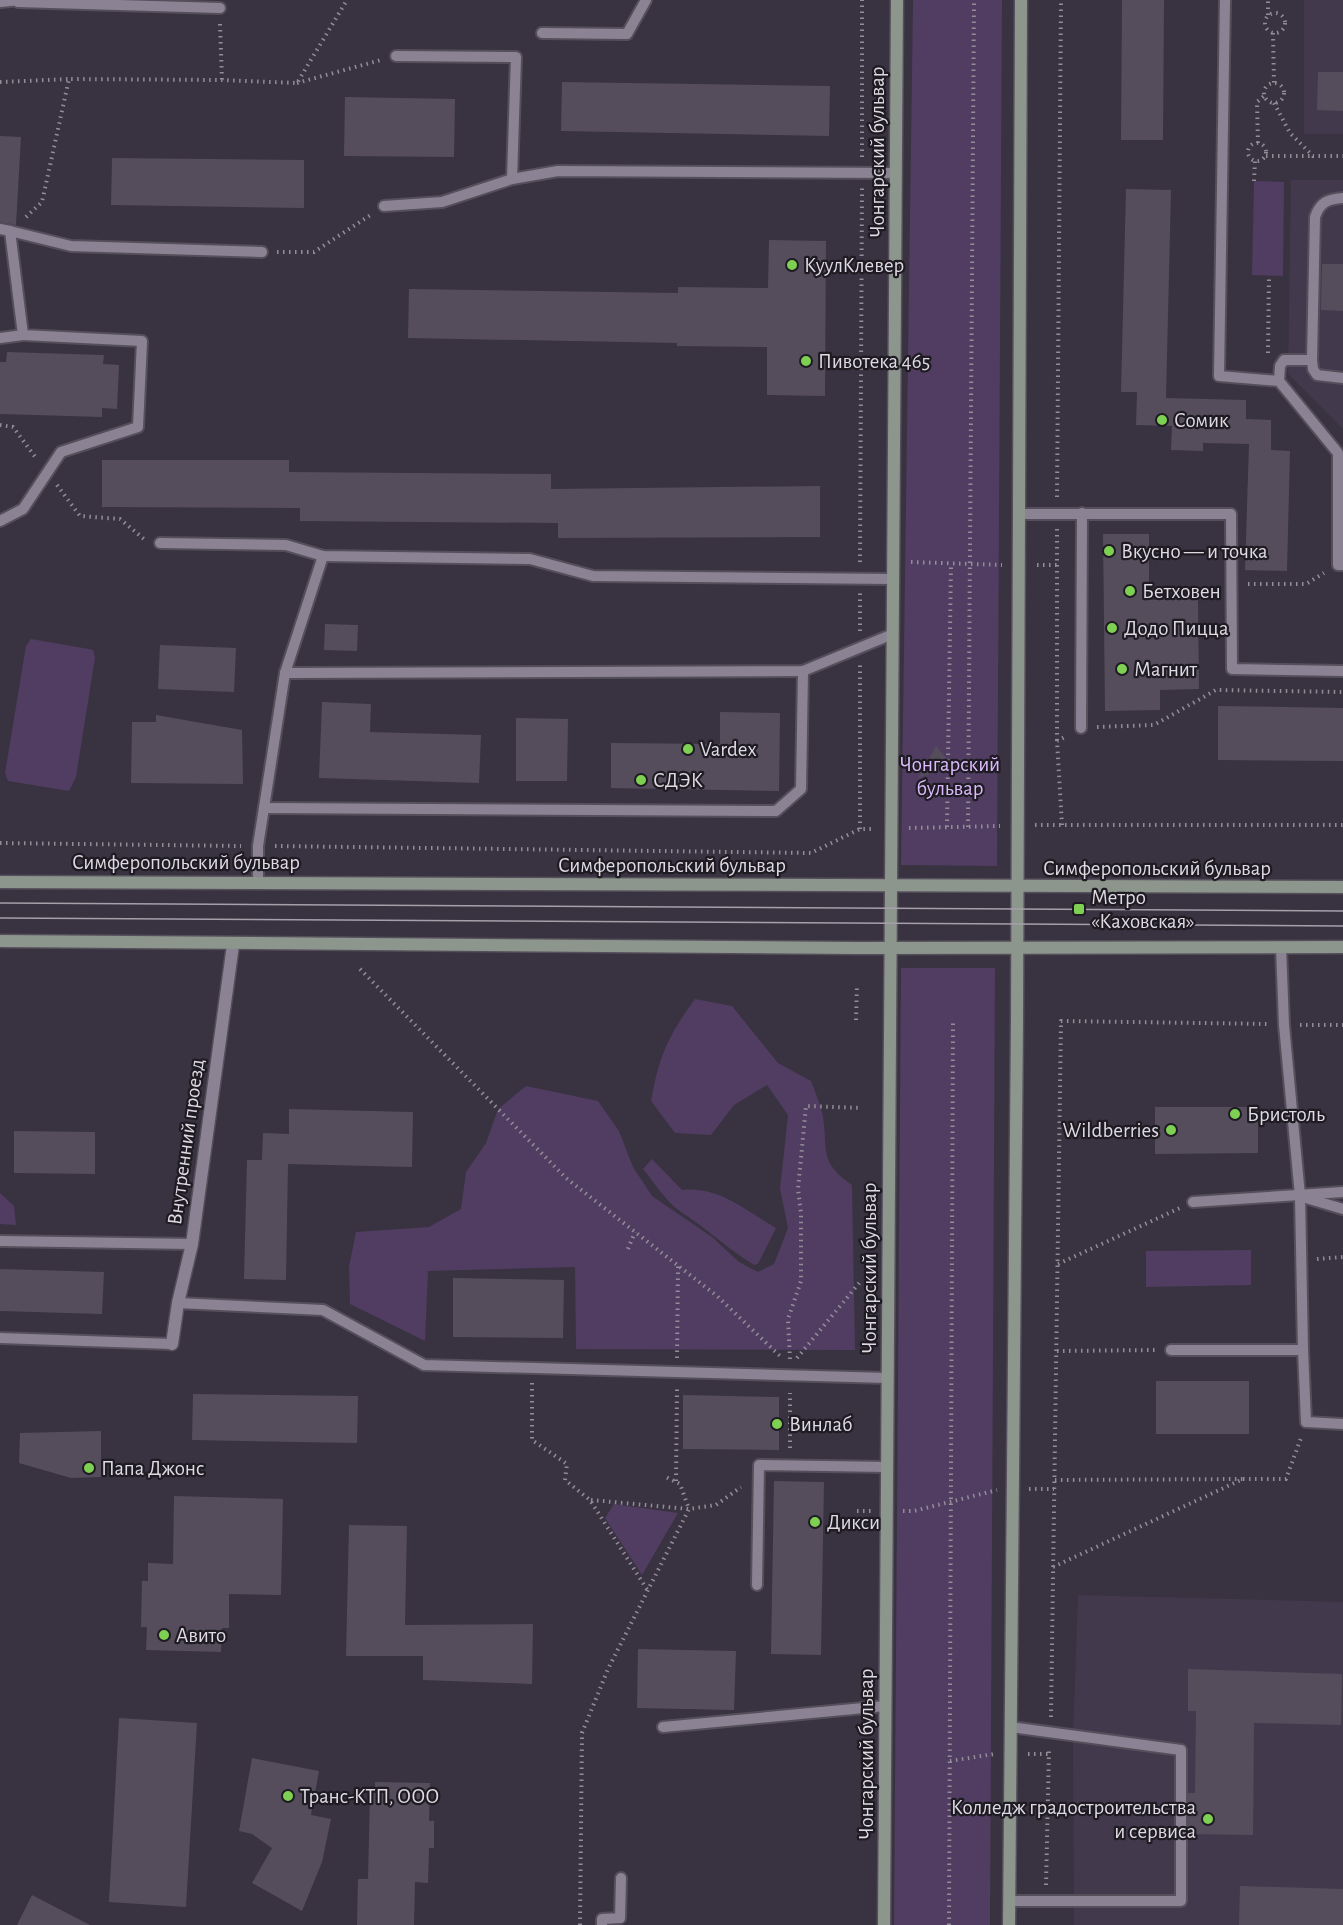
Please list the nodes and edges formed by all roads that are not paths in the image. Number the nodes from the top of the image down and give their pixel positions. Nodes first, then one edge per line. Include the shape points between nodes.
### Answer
1 (646, 0) edge
2 (897, 0) edge
3 (1021, 0) edge
4 (1225, 0) edge
5 (19, 1) edge
6 (0, 2) edge
7 (220, 8) road end
8 (542, 33) dead end
9 (396, 56) road end
10 (896, 173) junction
11 (512, 179) junction
12 (1343, 198) edge
13 (384, 206) road end
14 (5, 230) edge
15 (262, 252) road end
16 (23, 334) junction
17 (0, 338) edge
18 (1312, 360) junction
19 (1343, 378) edge
20 (1273, 380) junction
21 (1082, 513) junction
22 (1019, 514) junction
23 (0, 521) edge
24 (160, 543) dead end
25 (323, 556) junction
26 (1340, 565) edge
27 (893, 579) junction
28 (893, 634) junction
29 (1343, 670) edge
30 (803, 671) junction
31 (285, 673) junction
32 (1081, 728) road end
33 (264, 808) junction
34 (258, 881) junction
35 (0, 882) edge
36 (891, 887) junction
37 (1343, 887) edge
38 (1017, 888) junction
39 (0, 941) edge
40 (233, 945) junction
41 (1017, 947) junction
42 (1281, 947) junction
43 (1343, 947) edge
44 (890, 948) junction
45 (1343, 1192) edge
46 (1300, 1196) junction
47 (1193, 1202) road end
48 (1343, 1209) edge
49 (0, 1241) edge
50 (192, 1245) junction
51 (178, 1303) junction
52 (0, 1338) edge
53 (172, 1344) joint
54 (1171, 1350) road end
55 (1303, 1350) junction
56 (888, 1378) junction
57 (1343, 1424) edge
58 (887, 1467) junction
59 (757, 1585) dead end
60 (885, 1706) junction
61 (663, 1727) dead end
62 (1011, 1727) junction
63 (621, 1878) dead end
64 (1009, 1901) junction
65 (602, 1925) edge
66 (884, 1925) edge
67 (1009, 1925) edge

1 - 8 lane via 627,34
2 - 10 main road, Чонгарский бульвар
3 - 22 main road
4 - 20 lane via 1219,376
5 - 6 lane
5 - 7 lane
9 - 11 lane via 516,57
10 - 11 lane via 558,171
10 - 27 main road, Чонгарский бульвар
11 - 13 lane via 441,202
12 - 18 lane via 1326,200 1315,217
14 - 15 lane via 71,246
14 - 16 lane
16 - 17 lane
16 - 23 lane via 142,341 138,427 61,452 22,509
18 - 19 lane via 1317,375
18 - 20 lane via 1284,360
20 - 26 lane via 1338,453
21 - 22 lane
21 - 29 lane via 1231,514 1232,669
21 - 32 lane
22 - 38 main road
24 - 25 lane via 286,545
25 - 27 lane via 530,560 593,576
25 - 31 lane
27 - 28 main road, Чонгарский бульвар
28 - 30 lane
28 - 36 main road, Чонгарский бульвар
30 - 31 lane
30 - 33 lane via 801,789 776,811
31 - 33 lane
33 - 34 lane
34 - 35 main road, Симферопольский бульвар
34 - 36 main road, Симферопольский бульвар
36 - 38 main road, Симферопольский бульвар
36 - 44 main road, Чонгарский бульвар
37 - 38 main road, Симферопольский бульвар
38 - 41 main road
39 - 40 main road
40 - 44 main road
40 - 50 street, Внутренний проезд
41 - 42 main road
41 - 44 main road
41 - 62 main road
42 - 43 main road
42 - 46 lane
44 - 56 main road, Чонгарский бульвар
45 - 46 lane
46 - 47 lane
46 - 48 lane
46 - 55 lane
49 - 50 lane
50 - 51 street, Внутренний проезд
51 - 53 street, Внутренний проезд
51 - 56 lane via 323,1310 424,1365
52 - 53 lane
54 - 55 lane
55 - 57 lane via 1306,1422
56 - 58 main road, Чонгарский бульвар
58 - 59 lane via 759,1465
58 - 60 main road, Чонгарский бульвар
60 - 61 lane
60 - 66 main road, Чонгарский бульвар
62 - 64 main road
62 - 64 lane via 1181,1750 1181,1901
63 - 65 lane via 620,1918 602,1919
64 - 67 main road

